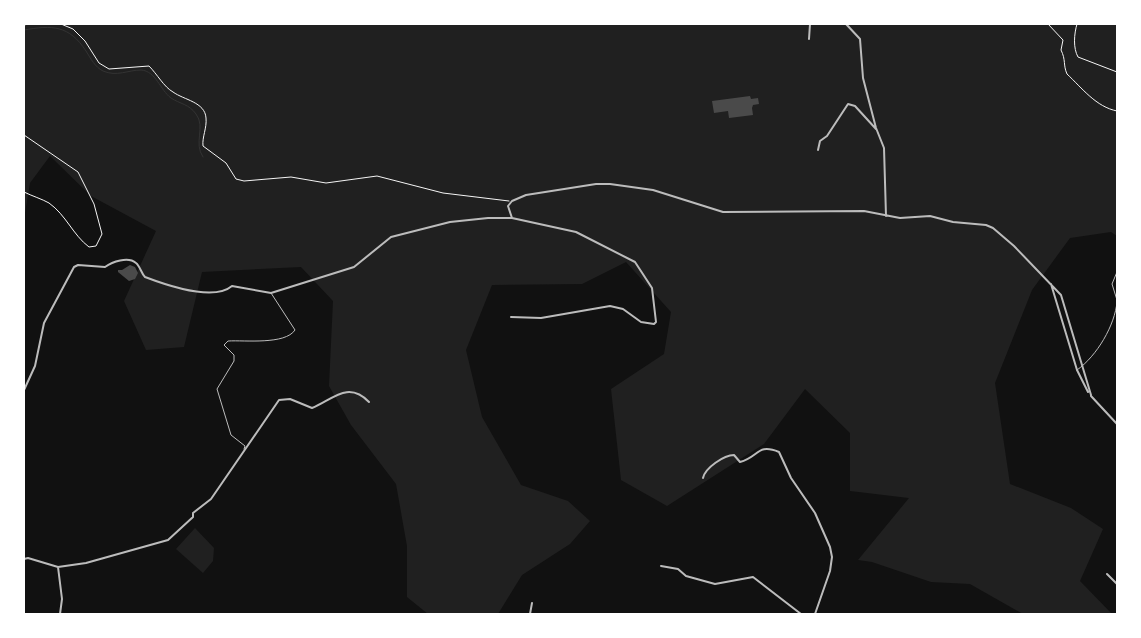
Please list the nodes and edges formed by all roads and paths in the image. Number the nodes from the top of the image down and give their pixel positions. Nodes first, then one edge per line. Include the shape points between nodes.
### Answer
1 (29, 24) edge
2 (61, 24) edge
3 (810, 24) edge
4 (846, 24) edge
5 (1048, 24) edge
6 (1077, 24) edge
7 (24, 25) edge
8 (809, 39) dead end
9 (1117, 72) edge
10 (1117, 111) edge
11 (876, 129) junction
12 (24, 136) edge
13 (818, 150) dead end
14 (24, 192) edge
15 (512, 202) junction
16 (886, 216) junction
17 (512, 218) junction
18 (1117, 272) edge
19 (1050, 282) junction
20 (271, 293) junction
21 (1117, 301) edge
22 (511, 317) dead end
23 (1082, 366) junction
24 (1077, 370) junction
25 (24, 390) edge
26 (1090, 395) junction
27 (369, 402) dead end
28 (1117, 424) edge
29 (244, 449) junction
30 (703, 478) dead end
31 (24, 559) edge
32 (661, 566) dead end
33 (58, 567) junction
34 (1107, 574) dead end
35 (1117, 584) edge
36 (532, 603) dead end
37 (60, 614) edge
38 (530, 614) edge
39 (801, 614) edge
40 (815, 614) edge

1 - 7 path
2 - 15 path via 85,40 99,63 109,69 149,66 172,92 195,102 206,118 203,146 226,163 236,178 244,181 291,177 326,183 377,176 444,193
3 - 8 street
4 - 11 street via 860,39 863,78
5 - 10 path via 1063,40 1061,50 1066,59 1067,74 1096,102
6 - 9 path via 1074,33 1078,57
11 - 13 street via 855,106 848,104 827,136 820,141
11 - 16 street via 884,148
12 - 14 path via 78,172 94,204 102,234 96,246 89,247 81,241 48,203
15 - 16 street via 526,195 610,184 653,190 723,212 846,210
15 - 17 street via 508,206
16 - 19 street via 930,216 986,225
17 - 20 street via 450,222 391,237 354,267
17 - 22 street via 576,232 635,262 652,288 656,322 641,322 622,309 610,306 541,318
18 - 21 lane via 1112,284
19 - 23 street via 1060,295
19 - 24 street
20 - 25 street via 232,286 223,292 180,289 145,277 138,264 131,260 112,262 105,267 84,264 74,267 44,323 35,366
20 - 29 lane via 295,330 291,336 228,341 224,345 234,355 234,362 219,385 218,396 231,435 245,446
21 - 23 lane via 1103,340
23 - 24 lane
23 - 26 street
24 - 26 street
26 - 28 street
27 - 29 street via 362,395 352,393 332,396 312,408 290,399 279,400
29 - 33 street via 211,499 175,535 154,545
30 - 40 street via 705,472 729,455 734,455 740,462 762,448 779,452 791,478 815,513 830,547 832,557
31 - 33 street
32 - 39 street via 678,569 686,576 715,584 753,577
33 - 37 street via 62,599
34 - 35 street
36 - 38 street

